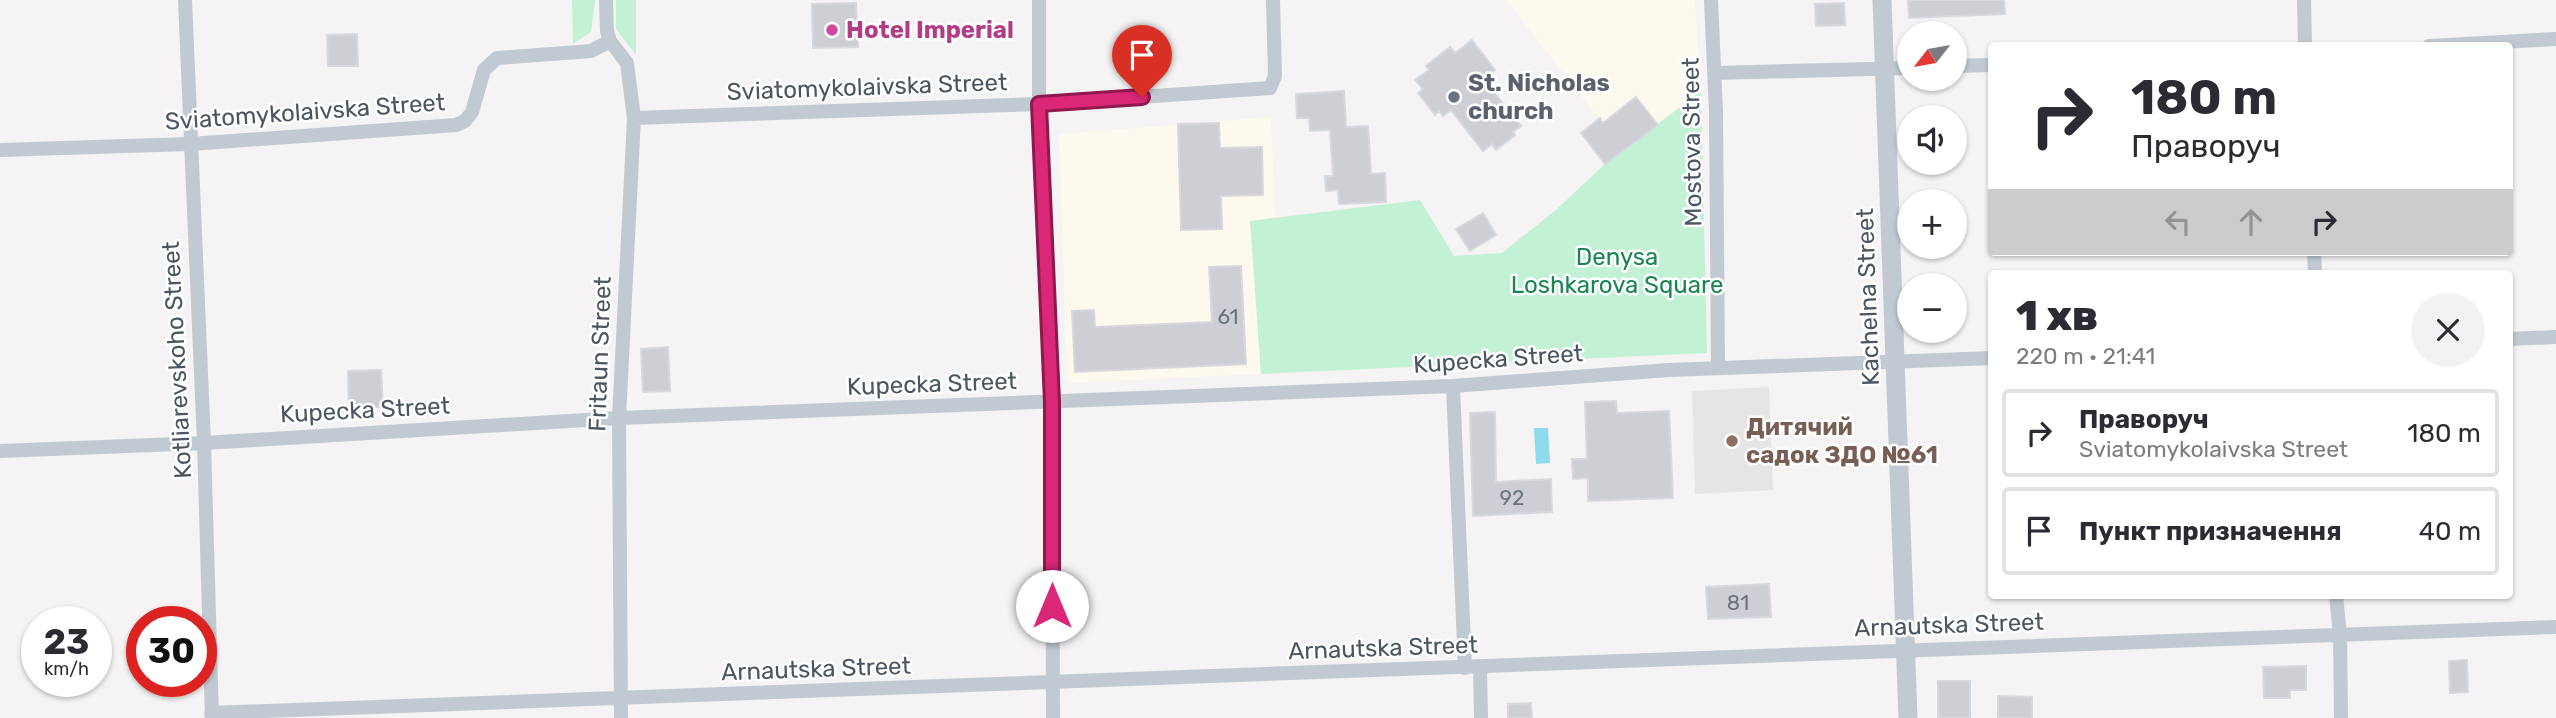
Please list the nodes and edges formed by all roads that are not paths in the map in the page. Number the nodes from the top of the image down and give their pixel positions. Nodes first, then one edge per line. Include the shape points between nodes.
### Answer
1 (185, 0) edge
2 (606, 0) edge
3 (1039, 0) edge
4 (1273, 0) edge
5 (1711, 0) edge
6 (1882, 0) edge
7 (2304, 0) edge
8 (2556, 39) edge
9 (610, 41) junction
10 (2305, 42) edge
11 (2502, 42) edge
12 (1988, 65) edge
13 (1967, 66) edge
14 (1897, 68) edge
15 (1883, 69) junction
16 (1715, 73) junction
17 (1039, 104) junction
18 (634, 118) junction
19 (190, 144) junction
20 (0, 150) edge
21 (2556, 337) edge
22 (2513, 339) edge
23 (1988, 359) edge
24 (1895, 362) junction
25 (1718, 367) junction
26 (1453, 386) junction
27 (1052, 402) junction
28 (620, 418) junction
29 (204, 443) junction
30 (0, 451) edge
31 (2336, 599) edge
32 (2556, 627) edge
33 (2340, 635) junction
34 (1907, 649) junction
35 (1473, 667) junction
36 (1052, 683) junction
37 (621, 698) junction
38 (212, 716) edge
39 (621, 718) edge
40 (1053, 718) edge
41 (1481, 718) edge
42 (1908, 718) edge
43 (2341, 718) edge

1 - 19 street, Kotliarevskoho Street
2 - 9 street, Fritaun Street
3 - 17 street
4 - 17 street, Sviatomykolaivska Street via 1275,76 1269,88
5 - 16 street, Mostova Street
6 - 15 street, Kachelna Street
7 - 10 street
8 - 11 street
9 - 18 street, Fritaun Street via 627,63
9 - 19 street, Sviatomykolaivska Street via 591,51 497,58 484,70 472,112 456,125
12 - 13 street
14 - 15 street
15 - 16 street
15 - 24 street, Kachelna Street
16 - 25 street, Mostova Street
17 - 18 street, Sviatomykolaivska Street
17 - 27 street
18 - 28 street, Fritaun Street
19 - 20 street, Sviatomykolaivska Street
19 - 29 street, Kotliarevskoho Street
21 - 22 street
23 - 24 street, Kupecka Street
24 - 25 street, Kupecka Street
24 - 34 street, Kachelna Street
25 - 26 street, Kupecka Street
26 - 27 street, Kupecka Street
26 - 35 street
27 - 28 street, Kupecka Street
27 - 36 street
28 - 29 street, Kupecka Street
28 - 37 street, Fritaun Street
29 - 30 street, Kupecka Street
29 - 38 street, Kotliarevskoho Street
31 - 33 street
32 - 33 street, Arnautska Street
33 - 34 street, Arnautska Street
33 - 43 street
34 - 35 street, Arnautska Street
34 - 42 street, Kachelna Street
35 - 36 street, Arnautska Street
35 - 41 street
36 - 37 street, Arnautska Street
36 - 40 street
37 - 38 street, Arnautska Street
37 - 39 street, Fritaun Street

